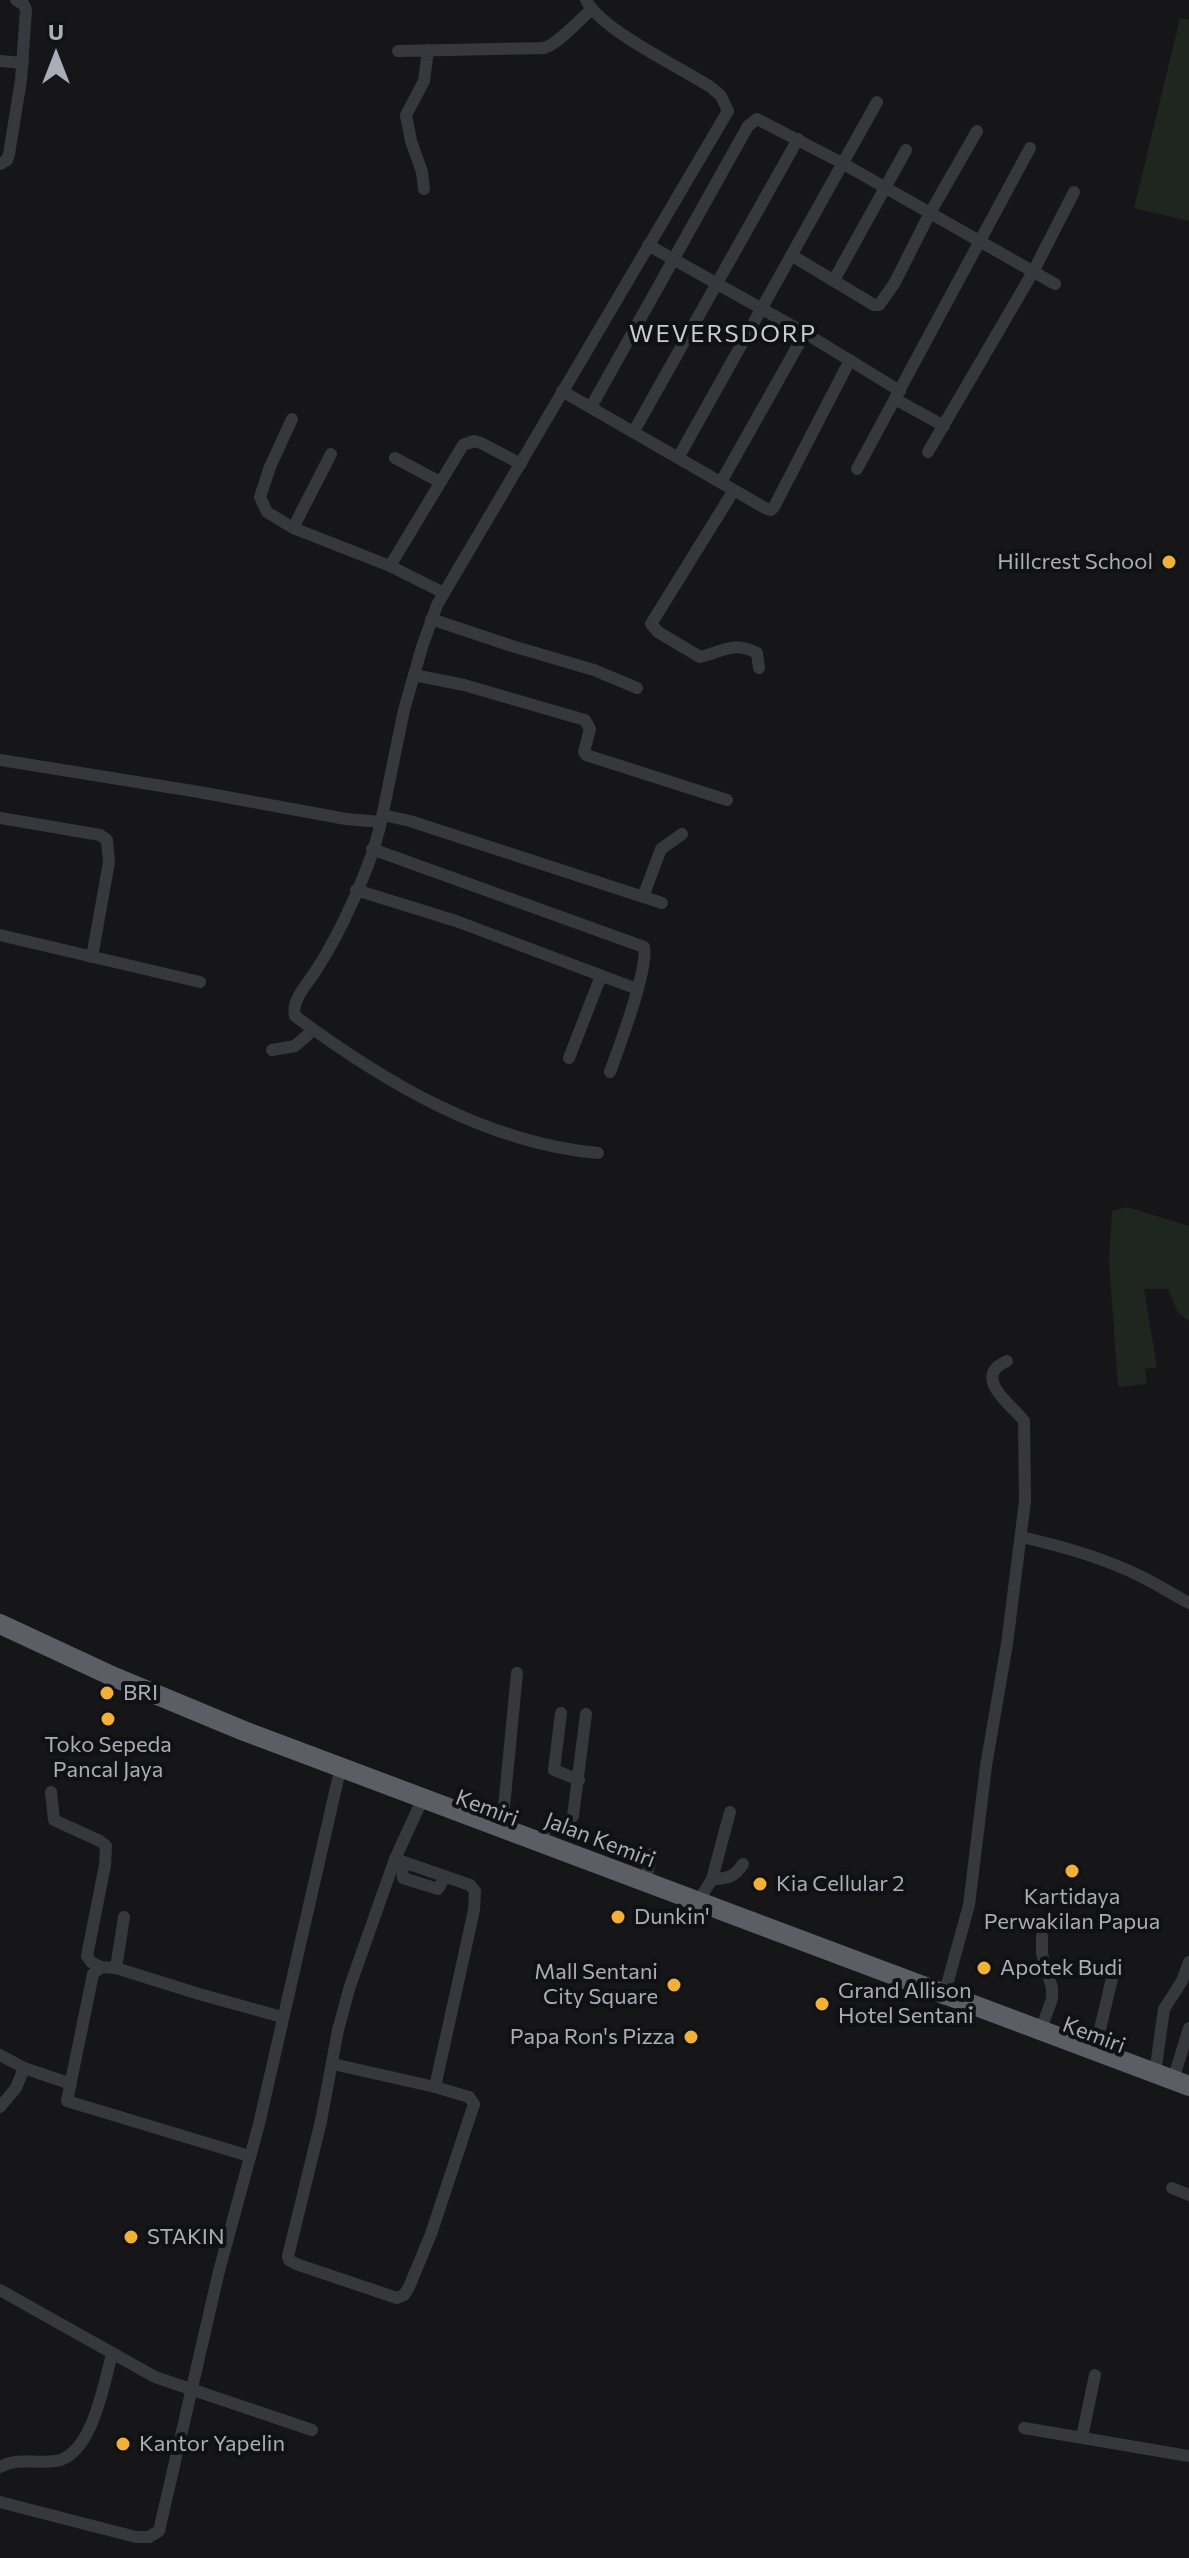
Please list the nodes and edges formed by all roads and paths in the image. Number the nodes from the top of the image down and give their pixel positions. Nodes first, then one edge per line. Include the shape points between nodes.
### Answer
1 (16, 0) edge
2 (588, 3) edge
3 (428, 50) junction
4 (398, 51) dead end
5 (0, 61) edge
6 (23, 63) junction
7 (877, 102) dead end
8 (977, 131) dead end
9 (798, 139) junction
10 (1030, 148) dead end
11 (906, 150) dead end
12 (842, 163) junction
13 (0, 164) edge
14 (885, 188) junction
15 (424, 189) dead end
16 (1074, 192) dead end
17 (930, 213) junction
18 (978, 242) junction
19 (648, 245) junction
20 (791, 255) junction
21 (673, 260) junction
22 (1033, 272) junction
23 (834, 280) junction
24 (717, 283) junction
25 (1055, 284) dead end
26 (761, 309) junction
27 (805, 333) junction
28 (850, 360) junction
29 (562, 391) junction
30 (898, 395) junction
31 (591, 407) junction
32 (292, 419) dead end
33 (944, 426) junction
34 (634, 431) junction
35 (928, 452) dead end
36 (331, 454) dead end
37 (395, 458) dead end
38 (678, 458) junction
39 (521, 464) junction
40 (857, 469) dead end
41 (440, 482) junction
42 (721, 482) junction
43 (734, 490) junction
44 (293, 528) junction
45 (390, 566) junction
46 (444, 593) junction
47 (431, 619) junction
48 (759, 668) dead end
49 (414, 675) junction
50 (637, 688) dead end
51 (0, 760) edge
52 (727, 800) dead end
53 (0, 818) edge
54 (382, 818) junction
55 (682, 834) dead end
56 (372, 849) junction
57 (356, 890) junction
58 (643, 897) junction
59 (662, 903) dead end
60 (0, 935) edge
61 (92, 957) junction
62 (601, 976) junction
63 (200, 982) dead end
64 (637, 989) junction
65 (313, 1030) junction
66 (272, 1050) dead end
67 (569, 1058) dead end
68 (610, 1072) dead end
69 (598, 1153) dead end
70 (1007, 1361) dead end
71 (1021, 1537) junction
72 (1189, 1603) edge
73 (0, 1624) edge
74 (0, 1637) edge
75 (517, 1673) dead end
76 (561, 1713) dead end
77 (586, 1714) dead end
78 (338, 1779) junction
79 (579, 1780) junction
80 (51, 1792) dead end
81 (420, 1803) junction
82 (730, 1812) dead end
83 (502, 1828) junction
84 (538, 1842) junction
85 (652, 1854) dead end
86 (399, 1860) junction
87 (743, 1864) dead end
88 (712, 1879) junction
89 (645, 1882) junction
90 (698, 1902) junction
91 (124, 1917) dead end
92 (1042, 1936) dead end
93 (1189, 1962) edge
94 (1115, 1966) dead end
95 (101, 1967) junction
96 (116, 1968) junction
97 (943, 1999) junction
98 (282, 2017) junction
99 (1189, 2028) edge
100 (1041, 2029) junction
101 (1095, 2050) junction
102 (0, 2055) edge
103 (333, 2064) junction
104 (24, 2068) junction
105 (1161, 2077) edge
106 (71, 2084) junction
107 (435, 2087) junction
108 (1189, 2096) edge
109 (0, 2107) edge
110 (249, 2156) junction
111 (1172, 2188) dead end
112 (1189, 2195) edge
113 (0, 2290) edge
114 (112, 2354) junction
115 (1095, 2375) dead end
116 (193, 2391) junction
117 (1024, 2428) dead end
118 (312, 2430) dead end
119 (1082, 2437) junction
120 (1189, 2456) edge
121 (0, 2467) edge
122 (0, 2502) edge

1 - 6 street via 26,10
2 - 3 street via 557,42 544,48
2 - 19 street via 617,30 712,88 728,111
3 - 4 street
3 - 15 street via 424,81 406,115
5 - 6 street
6 - 13 street via 9,154
7 - 12 street
8 - 17 street
9 - 12 street
9 - 21 street via 766,122 752,121
9 - 24 street
10 - 18 street
11 - 14 street
12 - 14 street
12 - 20 street
14 - 17 street
14 - 23 street
16 - 22 street
17 - 18 street
17 - 23 street via 879,305
18 - 22 street
18 - 30 street
19 - 21 street
19 - 29 street
20 - 23 street
20 - 26 street
21 - 24 street
21 - 31 street
22 - 25 street
22 - 33 street
24 - 26 street
24 - 34 street
26 - 27 street
26 - 38 street
27 - 28 street
27 - 42 street
28 - 30 street
28 - 43 street via 774,507 765,508
29 - 31 street
29 - 39 street
30 - 33 street
30 - 40 street
31 - 34 street
32 - 44 street via 260,497 267,512
33 - 35 street
34 - 38 street
36 - 44 street
37 - 41 street
38 - 42 street
39 - 41 street via 468,441
39 - 46 street
41 - 45 street
42 - 43 street
43 - 48 street via 651,624 700,657 745,647 757,653
44 - 45 street
45 - 46 street
46 - 47 street
47 - 49 street
47 - 50 street
49 - 52 street via 585,720 590,729 586,755
49 - 54 street
51 - 54 street via 346,819
53 - 61 street via 105,837 109,862
54 - 56 street
54 - 58 street via 410,821
55 - 58 street via 661,849
56 - 57 street
56 - 64 street via 641,944 646,951
57 - 62 street
57 - 65 street via 294,1007 295,1016
58 - 59 street
60 - 61 street
61 - 63 street
62 - 64 street
62 - 67 street
64 - 68 street
65 - 66 street via 295,1046
65 - 69 street via 445,1109 556,1148
70 - 71 street via 998,1365 994,1383 1025,1425
71 - 72 street via 1105,1561
71 - 97 street via 972,1892
73 - 81 highway, Jalan Kemiri via 147,1692
74 - 78 highway, Kemiri
75 - 83 street
76 - 79 street via 554,1770
77 - 79 street
78 - 81 highway, Kemiri
78 - 98 street
79 - 84 street via 573,1816 541,1832
80 - 95 street via 54,1820 106,1846 87,1956
81 - 83 highway, Jalan Kemiri
81 - 86 street
81 - 97 highway, Kemiri
82 - 88 street
83 - 84 highway, Jalan Kemiri
84 - 89 highway, Jalan Kemiri
85 - 89 street
86 - 103 street via 350,1986
86 - 107 street via 475,1891
87 - 88 street via 730,1877
88 - 90 street
89 - 90 highway, Jalan Kemiri
90 - 97 highway, Jalan Kemiri
91 - 96 street
92 - 100 street via 1052,1999
93 - 105 street via 1164,2009
94 - 101 street
95 - 96 street
95 - 106 street via 93,1974
96 - 98 street
97 - 100 highway, Jalan Kemiri
97 - 105 highway, Kemiri
98 - 110 street
99 - 105 street
100 - 101 highway, Jalan Kemiri
101 - 105 highway, Jalan Kemiri
102 - 104 street
103 - 107 street
103 - 107 street via 288,2256 390,2297 404,2295 409,2287 474,2109 469,2097
104 - 106 street
104 - 109 street
105 - 108 highway, Jalan Kemiri
106 - 110 street via 67,2101
110 - 116 street
111 - 112 street
113 - 114 street
114 - 116 street
114 - 121 street via 80,2446 57,2461 22,2460
115 - 119 street
116 - 118 street
116 - 122 street via 156,2534 136,2537
117 - 119 street
119 - 120 street

